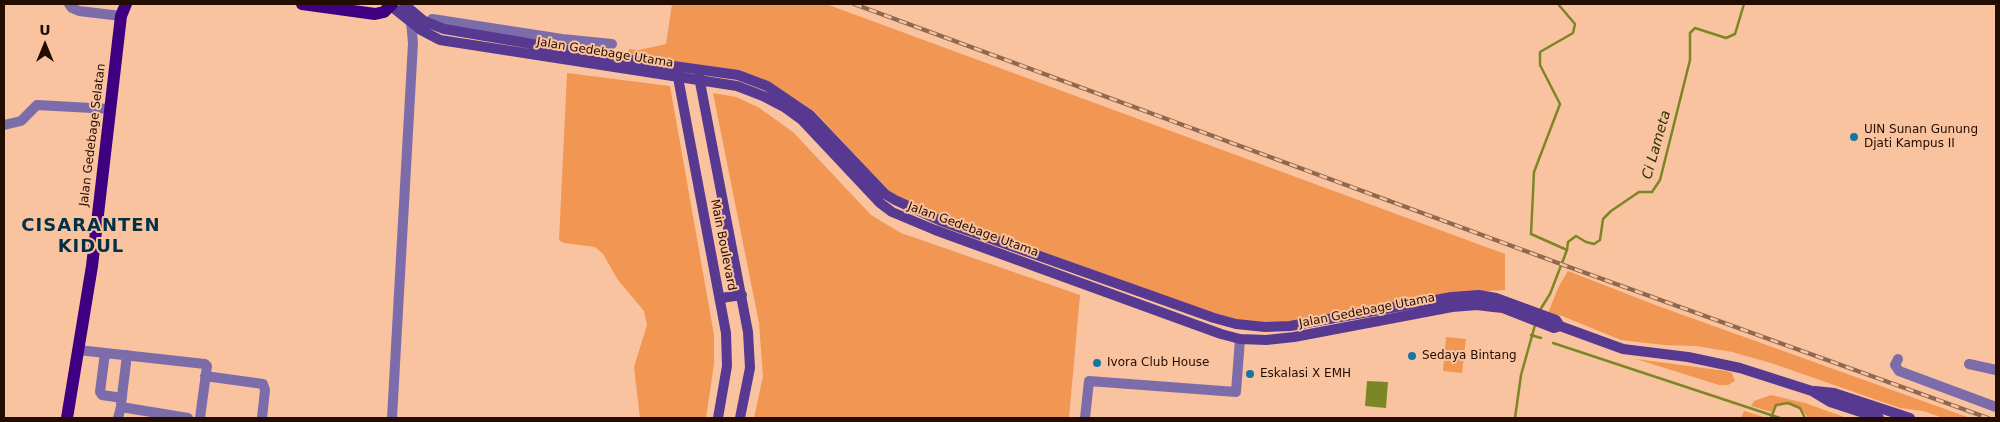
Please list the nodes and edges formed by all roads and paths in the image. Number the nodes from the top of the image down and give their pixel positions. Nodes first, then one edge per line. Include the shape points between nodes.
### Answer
1 (69, 4) edge
2 (126, 4) edge
3 (302, 4) edge
4 (396, 5) edge
5 (121, 16) junction
6 (432, 19) dead end
7 (411, 21) junction
8 (481, 31) junction
9 (513, 40) junction
10 (612, 44) dead end
11 (511, 52) junction
12 (676, 66) junction
13 (697, 69) junction
14 (678, 77) junction
15 (700, 82) junction
16 (110, 109) junction
17 (4, 125) edge
18 (910, 208) junction
19 (907, 220) junction
20 (742, 295) junction
21 (721, 298) junction
22 (1165, 301) junction
23 (1412, 310) junction
24 (1161, 312) junction
25 (1240, 339) junction
26 (78, 350) junction
27 (105, 353) junction
28 (127, 355) junction
29 (1898, 360) dead end
30 (1969, 364) dead end
31 (1996, 370) edge
32 (205, 376) junction
33 (1812, 391) junction
34 (121, 403) junction
35 (1996, 407) edge
36 (67, 418) edge
37 (118, 418) edge
38 (188, 418) edge
39 (200, 418) edge
40 (262, 418) edge
41 (392, 418) edge
42 (718, 418) edge
43 (740, 418) edge
44 (1085, 418) edge
45 (1879, 418) edge
46 (1910, 418) edge

1 - 5 street via 79,12
2 - 5 main road, Jalan Gedebage Selatan
3 - 4 main road via 375,14
4 - 7 street, Jalan Gedebage Utama
4 - 8 street, Jalan Gedebage Utama via 444,29
5 - 16 main road, Jalan Gedebage Selatan
6 - 8 street
7 - 11 street, Jalan Gedebage Utama via 440,40
7 - 41 street via 413,43
8 - 9 street, Jalan Gedebage Utama
8 - 10 street
9 - 11 street
9 - 12 street, Jalan Gedebage Utama
11 - 14 street, Jalan Gedebage Utama
12 - 13 street, Jalan Gedebage Utama
12 - 14 street, Main Boulevard
13 - 15 street, Main Boulevard
13 - 18 street, Jalan Gedebage Utama via 738,75 791,100 826,129 885,194
14 - 15 street, Jalan Gedebage Utama
14 - 21 street, Main Boulevard
15 - 19 street, Jalan Gedebage Utama via 737,86 763,96 802,120 880,203
15 - 20 street, Main Boulevard
16 - 17 street via 37,105 21,121
16 - 26 main road, Jalan Gedebage Selatan via 92,266
18 - 19 street
18 - 22 street, Jalan Gedebage Utama
19 - 24 street, Jalan Gedebage Utama
20 - 21 street
20 - 43 street, Main Boulevard via 750,368
21 - 42 street, Main Boulevard via 727,366
22 - 23 street, Jalan Gedebage Utama via 1236,324 1265,327
22 - 24 street
23 - 25 street, Jalan Gedebage Utama via 1294,337
23 - 33 street, Jalan Gedebage Utama via 1452,297 1503,305 1547,321 1556,320 1560,326 1623,348 1720,363
24 - 25 street, Jalan Gedebage Utama
25 - 44 street via 1236,392 1089,381
26 - 27 street
26 - 36 main road, Jalan Gedebage Selatan
27 - 28 street
27 - 34 street via 100,394
28 - 32 street via 205,364
28 - 34 street
29 - 35 street via 1898,371
30 - 31 street
32 - 39 street
32 - 40 street via 263,384
33 - 45 street via 1830,402
33 - 46 street via 1834,393
34 - 37 street
34 - 38 street

